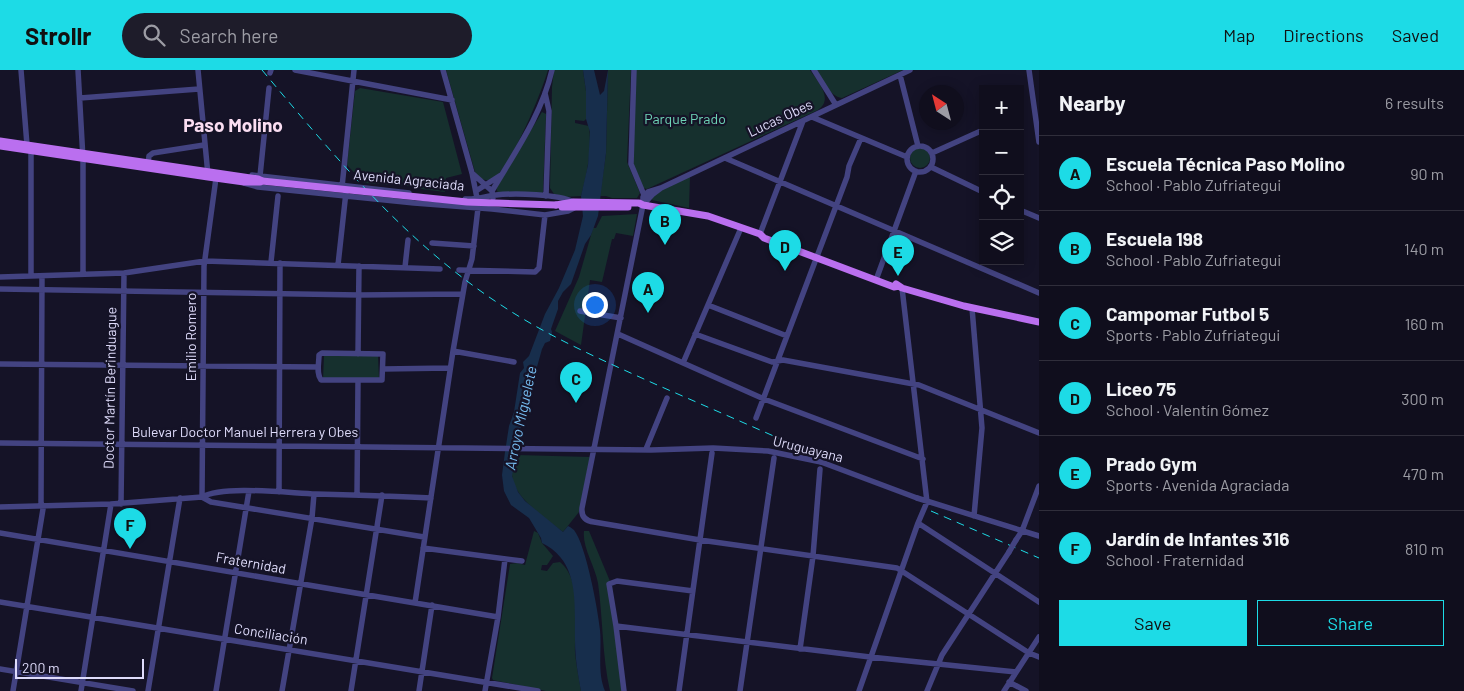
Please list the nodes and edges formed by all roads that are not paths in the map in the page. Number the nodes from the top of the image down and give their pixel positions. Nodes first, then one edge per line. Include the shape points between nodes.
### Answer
1 (21, 70) edge
2 (78, 70) edge
3 (198, 70) edge
4 (295, 70) edge
5 (354, 70) edge
6 (443, 70) edge
7 (552, 70) edge
8 (634, 70) edge
9 (814, 70) edge
10 (910, 70) edge
11 (1030, 70) edge
12 (900, 75) junction
13 (353, 81) junction
14 (269, 88) dead end
15 (199, 89) junction
16 (545, 93) junction
17 (80, 98) junction
18 (452, 100) junction
19 (836, 105) junction
20 (1037, 107) edge
21 (812, 117) junction
22 (803, 121) junction
23 (979, 132) edge
24 (861, 138) junction
25 (0, 141) edge
26 (1039, 142) edge
27 (204, 145) junction
28 (0, 146) edge
29 (918, 146) junction
30 (29, 148) junction
31 (932, 153) junction
32 (83, 156) junction
33 (907, 157) junction
34 (725, 158) junction
35 (148, 162) junction
36 (930, 167) junction
37 (916, 171) junction
38 (472, 173) junction
39 (502, 174) junction
40 (211, 176) junction
41 (261, 178) junction
42 (243, 179) junction
43 (779, 182) junction
44 (486, 185) junction
45 (342, 186) junction
46 (661, 188) junction
47 (979, 190) edge
48 (476, 191) junction
49 (493, 193) junction
50 (644, 195) junction
51 (278, 196) dead end
52 (345, 196) junction
53 (546, 196) junction
54 (478, 198) junction
55 (574, 205) junction
56 (643, 205) junction
57 (836, 206) junction
58 (478, 208) junction
59 (492, 208) junction
60 (1024, 212) edge
61 (545, 215) junction
62 (1039, 218) edge
63 (741, 228) junction
64 (894, 231) junction
65 (760, 234) junction
66 (408, 240) dead end
67 (432, 243) dead end
68 (474, 246) junction
69 (817, 255) junction
70 (205, 260) junction
71 (271, 262) junction
72 (280, 262) junction
73 (338, 265) junction
74 (359, 266) junction
75 (405, 267) junction
76 (440, 269) dead end
77 (459, 270) dead end
78 (469, 270) junction
79 (124, 273) junction
80 (83, 274) junction
81 (31, 276) junction
82 (42, 276) junction
83 (0, 277) edge
84 (877, 278) junction
85 (901, 287) junction
86 (0, 289) edge
87 (42, 290) junction
88 (124, 291) junction
89 (203, 292) junction
90 (280, 293) junction
91 (1039, 293) edge
92 (462, 294) junction
93 (359, 295) junction
94 (708, 305) junction
95 (972, 308) junction
96 (580, 310) dead end
97 (621, 318) junction
98 (1039, 322) edge
99 (618, 334) junction
100 (696, 334) junction
101 (787, 336) junction
102 (452, 351) junction
103 (358, 354) junction
104 (778, 361) junction
105 (514, 362) dead end
106 (683, 363) junction
107 (0, 364) edge
108 (42, 365) junction
109 (122, 365) junction
110 (203, 365) junction
111 (280, 367) junction
112 (318, 367) junction
113 (450, 368) junction
114 (383, 369) junction
115 (358, 381) junction
116 (914, 384) junction
117 (667, 398) dead end
118 (764, 399) junction
119 (981, 409) junction
120 (756, 418) dead end
121 (1039, 433) edge
122 (0, 443) edge
123 (41, 444) junction
124 (121, 444) junction
125 (280, 445) junction
126 (202, 446) junction
127 (357, 446) junction
128 (438, 446) junction
129 (530, 448) joint
130 (595, 448) junction
131 (649, 450) junction
132 (712, 453) dead end
133 (774, 458) dead end
134 (923, 459) junction
135 (820, 470) dead end
136 (1039, 486) edge
137 (249, 491) junction
138 (279, 492) junction
139 (314, 494) junction
140 (357, 495) junction
141 (382, 495) junction
142 (202, 497) junction
143 (180, 498) junction
144 (431, 498) junction
145 (927, 502) junction
146 (111, 504) junction
147 (120, 504) junction
148 (42, 505) junction
149 (0, 507) edge
150 (246, 508) junction
151 (974, 516) junction
152 (312, 518) junction
153 (918, 523) junction
154 (377, 529) junction
155 (1022, 531) junction
156 (0, 534) edge
157 (1039, 536) edge
158 (424, 537) junction
159 (38, 540) junction
160 (700, 540) junction
161 (423, 548) junction
162 (761, 549) junction
163 (104, 552) junction
164 (813, 556) junction
165 (505, 559) junction
166 (522, 561) dead end
167 (169, 562) junction
168 (902, 570) junction
169 (235, 573) junction
170 (994, 573) junction
171 (300, 585) junction
172 (693, 591) junction
173 (367, 595) junction
174 (0, 602) edge
175 (1039, 602) edge
176 (415, 603) junction
177 (26, 606) junction
178 (432, 606) junction
179 (969, 613) junction
180 (93, 617) junction
181 (498, 617) junction
182 (616, 626) junction
183 (158, 628) junction
184 (686, 635) junction
185 (1039, 637) edge
186 (224, 639) junction
187 (747, 643) junction
188 (800, 649) junction
189 (289, 650) junction
190 (1029, 653) junction
191 (870, 657) junction
192 (1039, 657) edge
193 (356, 661) junction
194 (937, 664) junction
195 (0, 669) edge
196 (422, 671) junction
197 (16, 672) junction
198 (1016, 672) junction
199 (82, 682) junction
200 (486, 682) junction
201 (1010, 682) junction
202 (12, 691) edge
203 (81, 691) edge
204 (133, 691) edge
205 (148, 691) edge
206 (216, 691) edge
207 (282, 691) edge
208 (350, 691) edge
209 (419, 691) edge
210 (485, 691) edge
211 (538, 691) edge
212 (624, 691) edge
213 (679, 691) edge
214 (740, 691) edge
215 (859, 691) edge
216 (927, 691) edge
217 (1004, 691) edge
218 (1026, 691) edge

1 - 30 street
2 - 17 street
3 - 15 street, Emilio Romero
4 - 13 street
5 - 13 street
6 - 18 street
7 - 16 street
8 - 50 street via 630,164
9 - 19 street
10 - 12 street, Lucas Obes
11 - 20 street
12 - 19 street, Lucas Obes
12 - 29 street
13 - 18 street
13 - 45 street
14 - 41 street
15 - 17 street
15 - 27 street, Emilio Romero
16 - 39 street via 524,138
16 - 53 street via 550,111
17 - 32 street
18 - 38 street
19 - 21 street, Lucas Obes
20 - 26 street
21 - 22 street, Lucas Obes
21 - 24 street
22 - 34 street, Lucas Obes
22 - 43 street
23 - 31 street
24 - 33 street
24 - 57 street
25 - 30 main road, Avenida Agraciada
27 - 35 street via 153,153
27 - 40 street, Emilio Romero
28 - 30 main road, Avenida Agraciada
29 - 31 street
29 - 33 street via 910,150
30 - 32 main road, Avenida Agraciada
30 - 81 street
31 - 36 street
32 - 35 main road, Avenida Agraciada
32 - 40 main road, Avenida Agraciada
32 - 80 street
33 - 37 street via 909,166
34 - 43 street
34 - 46 street, Lucas Obes
35 - 40 main road, Avenida Agraciada
36 - 37 street via 923,172
36 - 47 street
37 - 64 street
38 - 44 street
38 - 48 street
39 - 44 street
39 - 49 street
40 - 42 main road, Avenida Agraciada
40 - 42 main road, Avenida Agraciada
40 - 70 street, Emilio Romero
41 - 42 main road, Avenida Agraciada
41 - 45 street, Avenida Agraciada
41 - 55 main road, Avenida Agraciada, bridge via 467,202
42 - 52 street, Avenida Agraciada via 258,186
43 - 57 street
43 - 65 street
44 - 48 street
44 - 49 street
45 - 52 street via 346,189
45 - 54 street, Avenida Agraciada
46 - 50 street, Lucas Obes
46 - 56 street, Lucas Obes
48 - 54 street
49 - 53 street, Avenida Agraciada
49 - 54 street, Avenida Agraciada
49 - 59 street
50 - 56 street
51 - 71 street
52 - 58 street, Avenida Agraciada
52 - 73 street
53 - 55 street, Avenida Agraciada via 566,199
54 - 58 street
55 - 56 main road, Avenida Agraciada
55 - 61 street, Avenida Agraciada via 568,211
56 - 63 main road, Avenida Agraciada via 708,216
56 - 97 street
57 - 64 street
57 - 69 street
58 - 59 street, Avenida Agraciada
58 - 68 street
59 - 61 street, Avenida Agraciada
60 - 62 street
61 - 78 street via 538,271
63 - 65 main road, Avenida Agraciada
63 - 94 street
64 - 84 street
64 - 91 street
65 - 69 main road, Avenida Agraciada
66 - 75 street
67 - 68 street
68 - 78 street
69 - 84 main road, Avenida Agraciada
69 - 101 street
70 - 71 street
70 - 79 street
70 - 89 street, Emilio Romero
71 - 72 street
72 - 73 street
72 - 90 street
73 - 74 street
74 - 75 street
74 - 93 street
75 - 76 street
77 - 78 street
78 - 92 street
79 - 80 street
79 - 88 street, Doctor Martín Berinduague
80 - 82 street
81 - 82 street
81 - 83 street
82 - 87 street
84 - 85 main road, Avenida Agraciada
85 - 95 main road, Avenida Agraciada
85 - 116 street
86 - 87 street
87 - 88 street
87 - 108 street
88 - 89 street
88 - 109 street, Doctor Martín Berinduague
89 - 90 street
89 - 110 street, Emilio Romero
90 - 93 street
90 - 111 street
92 - 93 street
92 - 102 street
93 - 103 street
94 - 100 street
94 - 101 street
95 - 98 main road, Avenida Agraciada
95 - 119 street
96 - 97 street
97 - 99 street
99 - 106 street
99 - 130 street
100 - 104 street via 772,362
100 - 106 street
101 - 104 street
102 - 105 street
102 - 113 street
103 - 112 street via 322,353
103 - 114 street via 383,354
104 - 116 street
104 - 118 street
106 - 118 street
107 - 108 street
108 - 109 street
108 - 123 street
109 - 110 street
109 - 124 street, Doctor Martín Berinduague
110 - 111 street
110 - 126 street, Emilio Romero
111 - 112 street
111 - 125 street
112 - 115 street via 318,376 323,381
113 - 114 street
113 - 128 street
114 - 115 street via 382,380
115 - 127 street
116 - 119 street
116 - 134 street
117 - 131 street
118 - 120 street
118 - 134 street
119 - 121 street
119 - 151 street
122 - 123 street, Bulevar Doctor Manuel Herrera y Obes
123 - 124 street, Bulevar Doctor Manuel Herrera y Obes
123 - 148 street
124 - 126 street, Bulevar Doctor Manuel Herrera y Obes
124 - 147 street, Doctor Martín Berinduague
125 - 126 street, Bulevar Doctor Manuel Herrera y Obes
125 - 127 street, Bulevar Doctor Manuel Herrera y Obes
125 - 138 street
126 - 142 street, Emilio Romero
127 - 128 street, Bulevar Doctor Manuel Herrera y Obes
127 - 140 street
128 - 129 street, Bulevar Doctor Manuel Herrera y Obes
128 - 144 street
129 - 130 street, Uruguayana
130 - 131 street, Uruguayana
130 - 160 street via 582,508 587,520
131 - 145 street, Uruguayana, bridge via 713,448 776,452 821,462
132 - 160 street
133 - 162 street
134 - 145 street
135 - 164 street
136 - 155 street
137 - 138 street
137 - 142 street via 212,493
137 - 150 street
138 - 139 street
139 - 140 street
139 - 152 street
140 - 141 street
141 - 144 street
141 - 154 street
142 - 143 street
142 - 150 street via 211,502
143 - 147 street
143 - 167 street
144 - 158 street
145 - 151 street, Uruguayana
145 - 153 street
146 - 147 street
146 - 148 street
146 - 163 street
148 - 149 street
148 - 159 street
150 - 152 street
150 - 169 street
151 - 155 street, Uruguayana
152 - 154 street
152 - 171 street
153 - 168 street
153 - 170 street
154 - 158 street
154 - 173 street
155 - 157 street, Uruguayana
155 - 170 street, bridge
156 - 159 street, Fraternidad
158 - 161 street
159 - 163 street, Fraternidad
159 - 177 street
160 - 162 street
160 - 172 street
161 - 165 street
161 - 176 street
162 - 164 street
162 - 187 street
163 - 167 street, Fraternidad
163 - 180 street
164 - 168 street
164 - 188 street
165 - 166 street
165 - 181 street
167 - 169 street, Fraternidad
167 - 183 street
168 - 179 street
168 - 191 street
169 - 171 street, Fraternidad
169 - 186 street
170 - 175 street
170 - 179 street
171 - 173 street, Fraternidad
171 - 189 street
172 - 182 street via 610,582 608,586
172 - 184 street
173 - 176 street, Fraternidad
173 - 193 street
174 - 177 street, Conciliación
176 - 178 street, Fraternidad
177 - 180 street, Conciliación
177 - 197 street
178 - 181 street, Fraternidad
178 - 196 street
179 - 190 street
179 - 194 street
180 - 183 street, Conciliación
180 - 199 street
181 - 200 street
182 - 184 street
182 - 212 street
183 - 186 street, Conciliación
183 - 205 street
184 - 187 street
184 - 213 street
185 - 190 street
186 - 189 street, Conciliación
186 - 206 street
187 - 188 street
187 - 214 street
188 - 191 street
189 - 193 street, Conciliación
189 - 207 street
190 - 192 street
190 - 198 street
191 - 194 street
191 - 215 street
193 - 196 street, Conciliación
193 - 208 street
194 - 198 street
194 - 216 street
195 - 197 street
196 - 200 street, Conciliación
196 - 209 street
197 - 199 street
197 - 202 street
198 - 201 street
199 - 203 street
199 - 204 street
200 - 210 street
200 - 211 street, Conciliación
201 - 217 street
201 - 218 street

